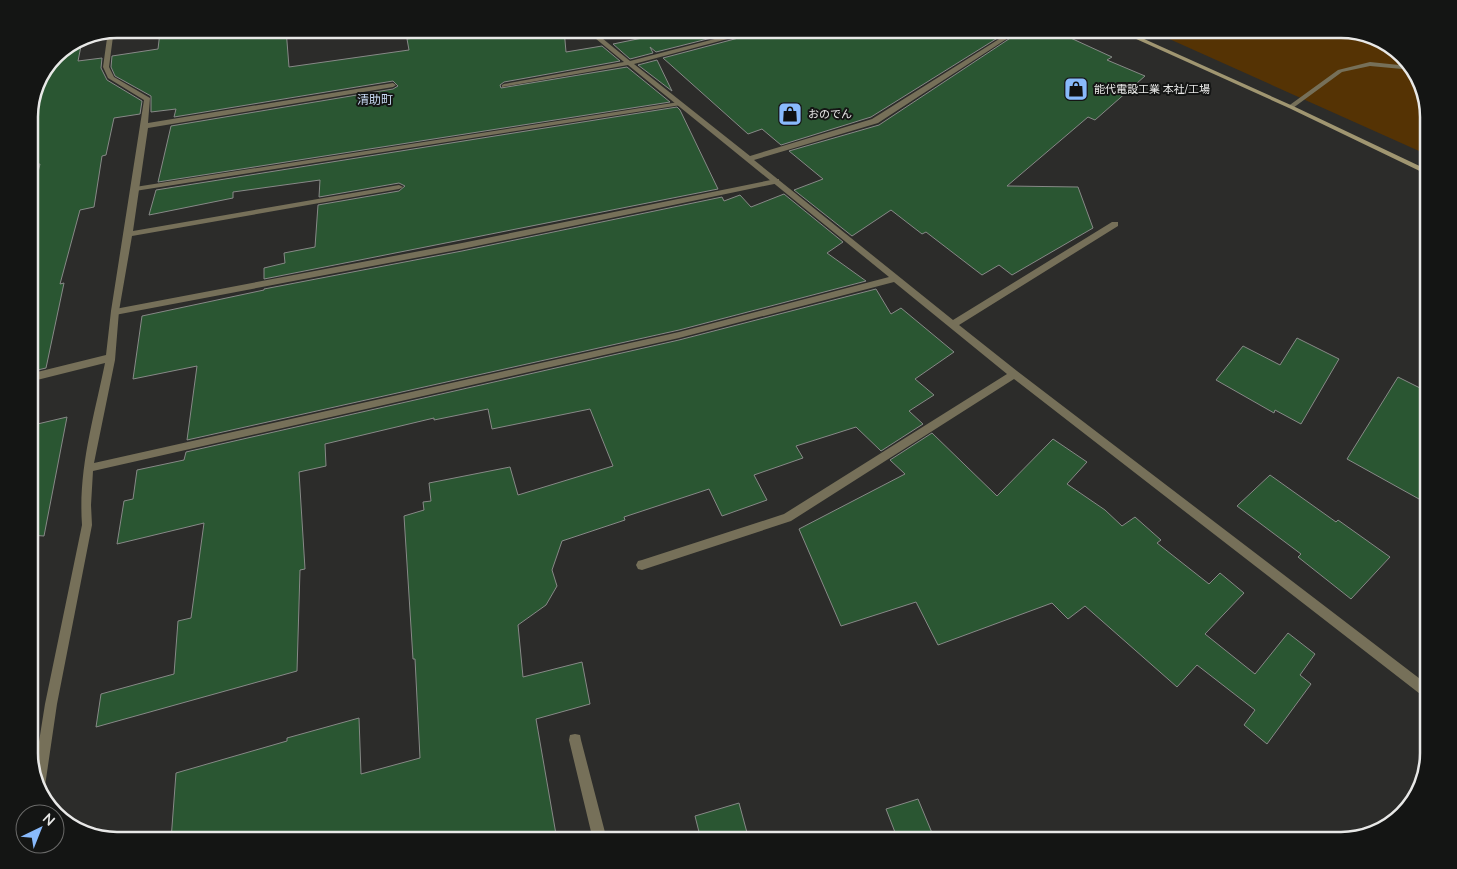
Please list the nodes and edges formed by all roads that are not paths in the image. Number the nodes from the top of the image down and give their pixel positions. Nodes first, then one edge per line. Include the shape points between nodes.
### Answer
1 (111, 38) edge
2 (598, 38) edge
3 (725, 38) edge
4 (1005, 38) edge
5 (1138, 38) edge
6 (629, 63) junction
7 (1402, 67) edge
8 (393, 85) dead end
9 (504, 86) dead end
10 (679, 104) junction
11 (1291, 107) junction
12 (145, 126) junction
13 (749, 159) junction
14 (1419, 169) edge
15 (776, 181) junction
16 (399, 187) dead end
17 (135, 189) junction
18 (1115, 224) dead end
19 (129, 234) junction
20 (894, 279) junction
21 (115, 312) junction
22 (952, 325) junction
23 (110, 358) junction
24 (1014, 374) junction
25 (38, 376) edge
26 (89, 468) junction
27 (642, 565) dead end
28 (1420, 687) edge
29 (575, 740) dead end
30 (40, 772) edge
31 (598, 832) edge

1 - 12 street via 106,68 111,78 148,99
2 - 6 street
3 - 6 street
4 - 13 street via 875,121
5 - 11 street
6 - 9 street
6 - 10 street
7 - 11 street via 1370,64 1340,71
8 - 12 street
10 - 13 street
10 - 17 street
11 - 14 street
12 - 17 street
13 - 15 street
15 - 20 street
15 - 21 street via 472,244
16 - 19 street
17 - 19 street
18 - 22 street
19 - 21 street
20 - 22 street
20 - 26 street via 679,335
21 - 23 street
22 - 24 street
23 - 25 street
23 - 26 street
24 - 27 street via 788,518
24 - 28 street
26 - 30 street via 84,504 87,525
29 - 31 street

